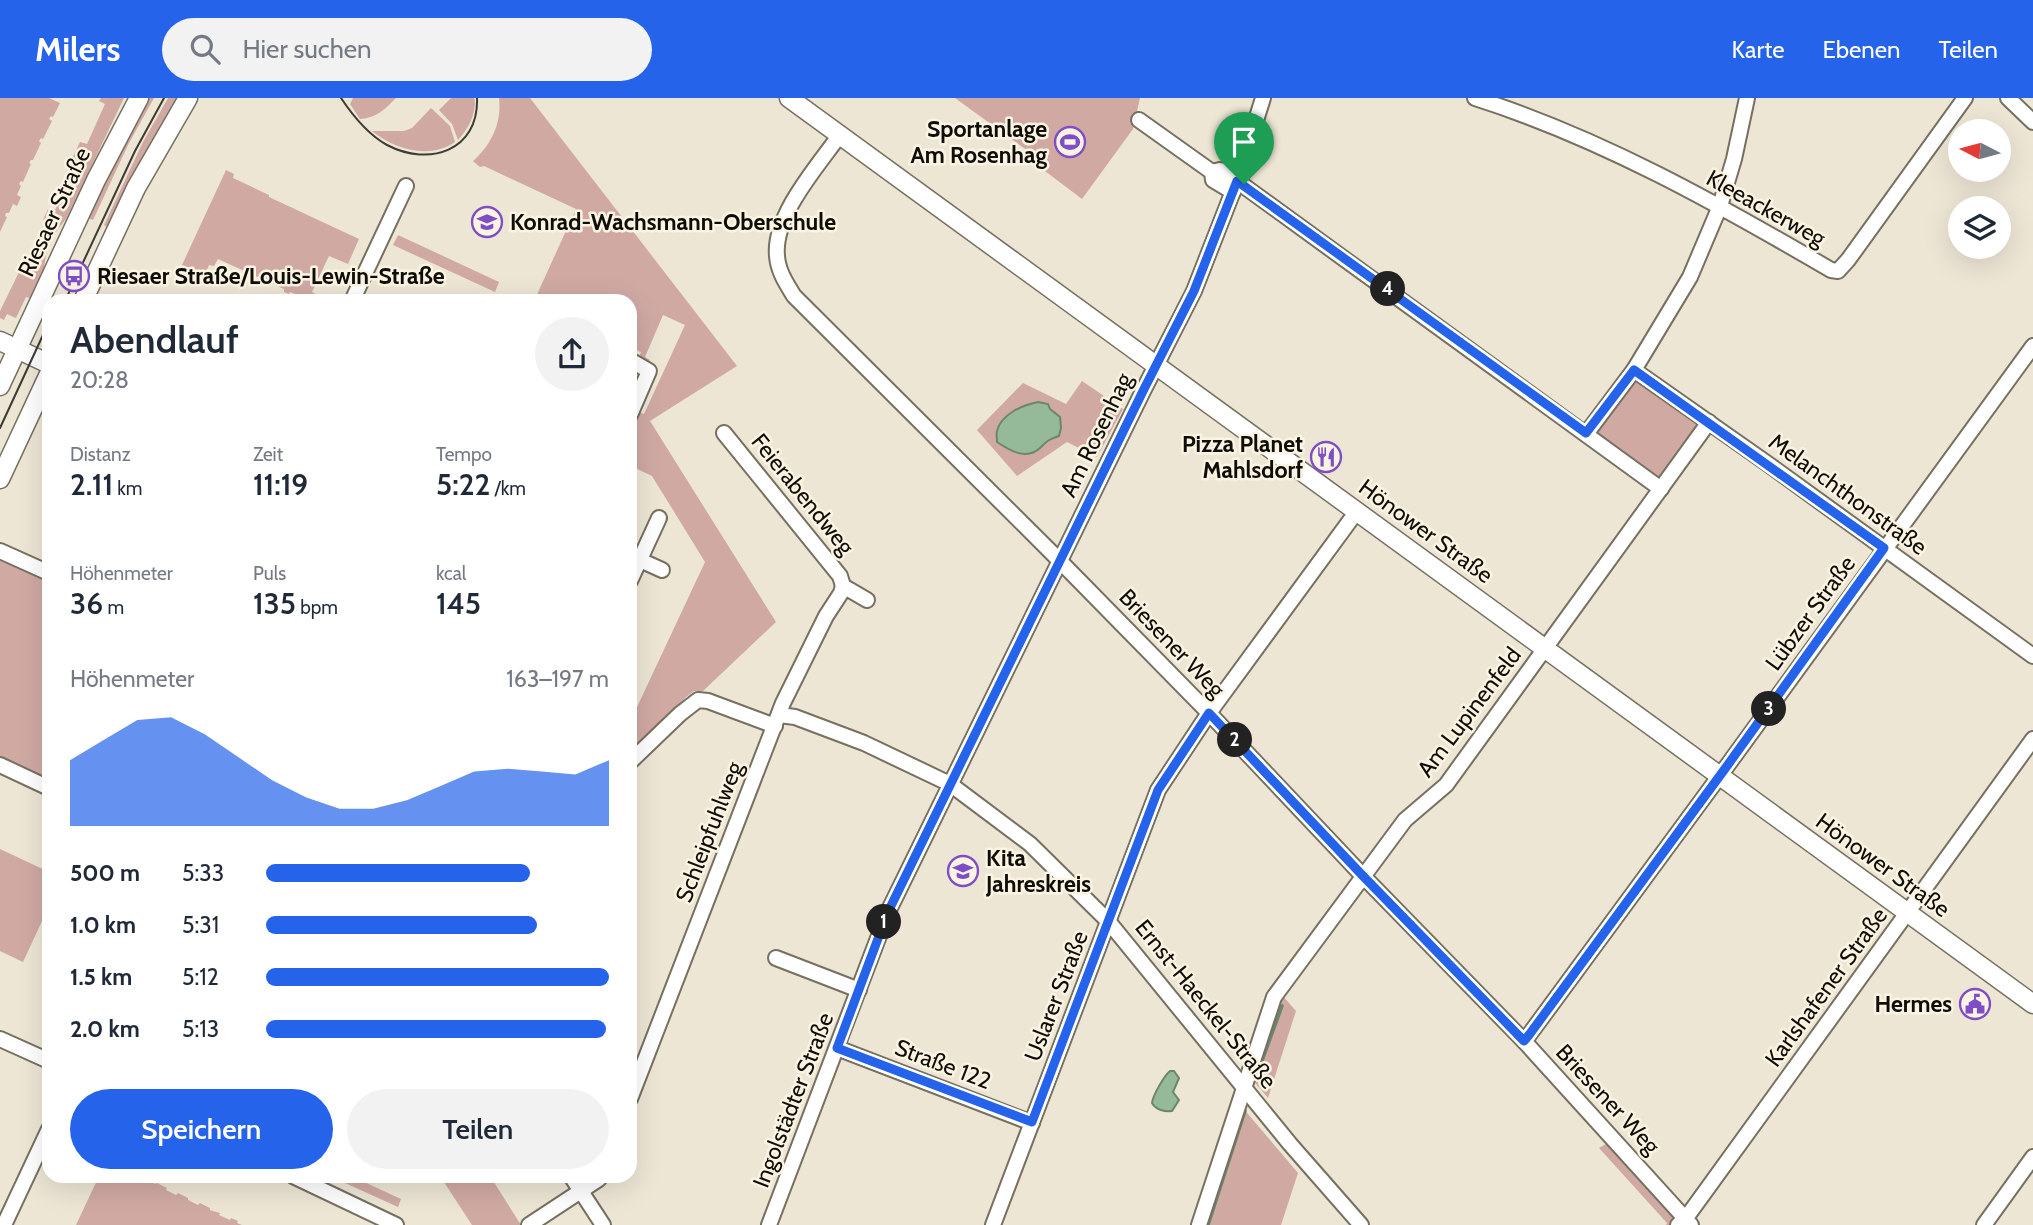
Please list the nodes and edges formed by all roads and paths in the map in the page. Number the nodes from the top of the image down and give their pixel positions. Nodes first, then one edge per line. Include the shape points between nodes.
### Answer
1 (139, 98) edge
2 (188, 98) edge
3 (789, 98) edge
4 (1263, 98) edge
5 (1475, 98) edge
6 (1748, 98) edge
7 (1965, 98) edge
8 (2008, 98) edge
9 (1139, 120) dead end
10 (2033, 122) edge
11 (839, 136) junction
12 (1236, 184) junction
13 (406, 186) dead end
14 (1720, 206) junction
15 (43, 294) edge
16 (86, 294) edge
17 (355, 294) edge
18 (42, 296) edge
19 (0, 341) edge
20 (2033, 345) edge
21 (17, 349) junction
22 (42, 360) edge
23 (637, 364) edge
24 (1157, 365) junction
25 (1634, 370) junction
26 (0, 386) edge
27 (42, 389) edge
28 (637, 399) edge
29 (1709, 422) junction
30 (724, 433) dead end
31 (1586, 433) junction
32 (0, 479) edge
33 (1661, 489) junction
34 (1357, 511) junction
35 (659, 518) dead end
36 (1884, 548) junction
37 (0, 551) edge
38 (640, 560) junction
39 (1060, 561) junction
40 (637, 566) edge
41 (42, 570) edge
42 (662, 570) dead end
43 (843, 586) junction
44 (867, 600) dead end
45 (1545, 649) junction
46 (2033, 656) edge
47 (1209, 713) junction
48 (777, 720) junction
49 (2033, 739) edge
50 (637, 755) edge
51 (0, 765) edge
52 (1720, 777) junction
53 (950, 784) junction
54 (42, 785) edge
55 (1363, 876) junction
56 (1908, 913) junction
57 (1108, 921) junction
58 (776, 958) dead end
59 (859, 990) junction
60 (2033, 1004) edge
61 (0, 1039) edge
62 (1524, 1041) junction
63 (837, 1048) junction
64 (42, 1058) edge
65 (637, 1081) edge
66 (1244, 1087) junction
67 (1032, 1122) junction
68 (42, 1144) edge
69 (2033, 1157) edge
70 (308, 1183) edge
71 (576, 1183) edge
72 (593, 1183) edge
73 (581, 1191) junction
74 (1685, 1223) edge
75 (4, 1225) edge
76 (396, 1225) edge
77 (529, 1225) edge
78 (603, 1225) edge
79 (769, 1225) edge
80 (993, 1225) edge
81 (1199, 1225) edge
82 (1360, 1225) edge
83 (1984, 1225) edge

1 - 15 main road, Riesaer Straße
2 - 16 main road via 136,188
3 - 11 main road, Hönower Straße
4 - 12 street, Am Rosenhag
5 - 14 street, Kleeackerweg via 1566,131
6 - 14 street
7 - 14 street, Kleeackerweg via 1838,271
8 - 10 street
9 - 12 street via 1213,172 1213,180
11 - 24 main road, Hönower Straße
11 - 39 street, Briesener Weg via 781,223 776,254 781,275 794,296
12 - 24 street, Am Rosenhag via 1194,291
12 - 31 street
13 - 17 street
14 - 25 street via 1690,277
18 - 21 main road, Riesaer Straße
19 - 21 main road
20 - 36 street, Lübzer Straße
21 - 22 main road
21 - 26 main road, Riesaer Straße
23 - 28 street via 649,372
24 - 34 main road, Hönower Straße
24 - 39 street, Am Rosenhag
25 - 29 street, Melanchthonstraße
25 - 31 street
27 - 32 main road
29 - 33 street, Am Lupinenfeld
29 - 36 street, Melanchthonstraße
30 - 43 street, Feierabendweg via 840,576
31 - 33 street
33 - 45 street, Am Lupinenfeld
34 - 45 main road, Hönower Straße
34 - 47 street, Uslarer Straße
35 - 38 street
36 - 46 street, Melanchthonstraße
36 - 52 street, Lübzer Straße
37 - 41 street
38 - 40 street
38 - 42 street
39 - 47 street, Briesener Weg
39 - 53 street, Am Rosenhag
43 - 44 street
43 - 48 street, Schleipfuhlweg
45 - 52 main road, Hönower Straße
45 - 55 street, Am Lupinenfeld via 1446,786 1405,820
47 - 55 street, Briesener Weg
47 - 57 street, Uslarer Straße via 1158,790
48 - 50 street, Ernst-Haeckel-Straße via 698,700
48 - 53 street, Ernst-Haeckel-Straße via 795,717 864,743
48 - 65 street, Schleipfuhlweg
49 - 56 street, Karlshafener Straße
51 - 54 street
52 - 56 main road, Hönower Straße
52 - 62 street, Lübzer Straße
53 - 57 street, Ernst-Haeckel-Straße via 1030,844
53 - 59 street, Ingolstädter Straße via 888,912
55 - 62 street, Briesener Weg
55 - 66 street, Am Lupinenfeld via 1274,997
56 - 60 main road, Hönower Straße
56 - 74 street, Karlshafener Straße
57 - 66 street, Ernst-Haeckel-Straße
57 - 67 street, Uslarer Straße
58 - 59 street, Ingolstädter Straße
59 - 63 street, Ingolstädter Straße
61 - 64 street
62 - 74 street, Briesener Weg
63 - 67 street, Straße 122
63 - 79 street, Ingolstädter Straße
66 - 81 street, Am Lupinenfeld
66 - 82 street, Ernst-Haeckel-Straße
67 - 80 street, Uslarer Straße
68 - 75 street
69 - 83 street
70 - 76 street
71 - 73 street
72 - 73 street
73 - 77 street
73 - 78 street

